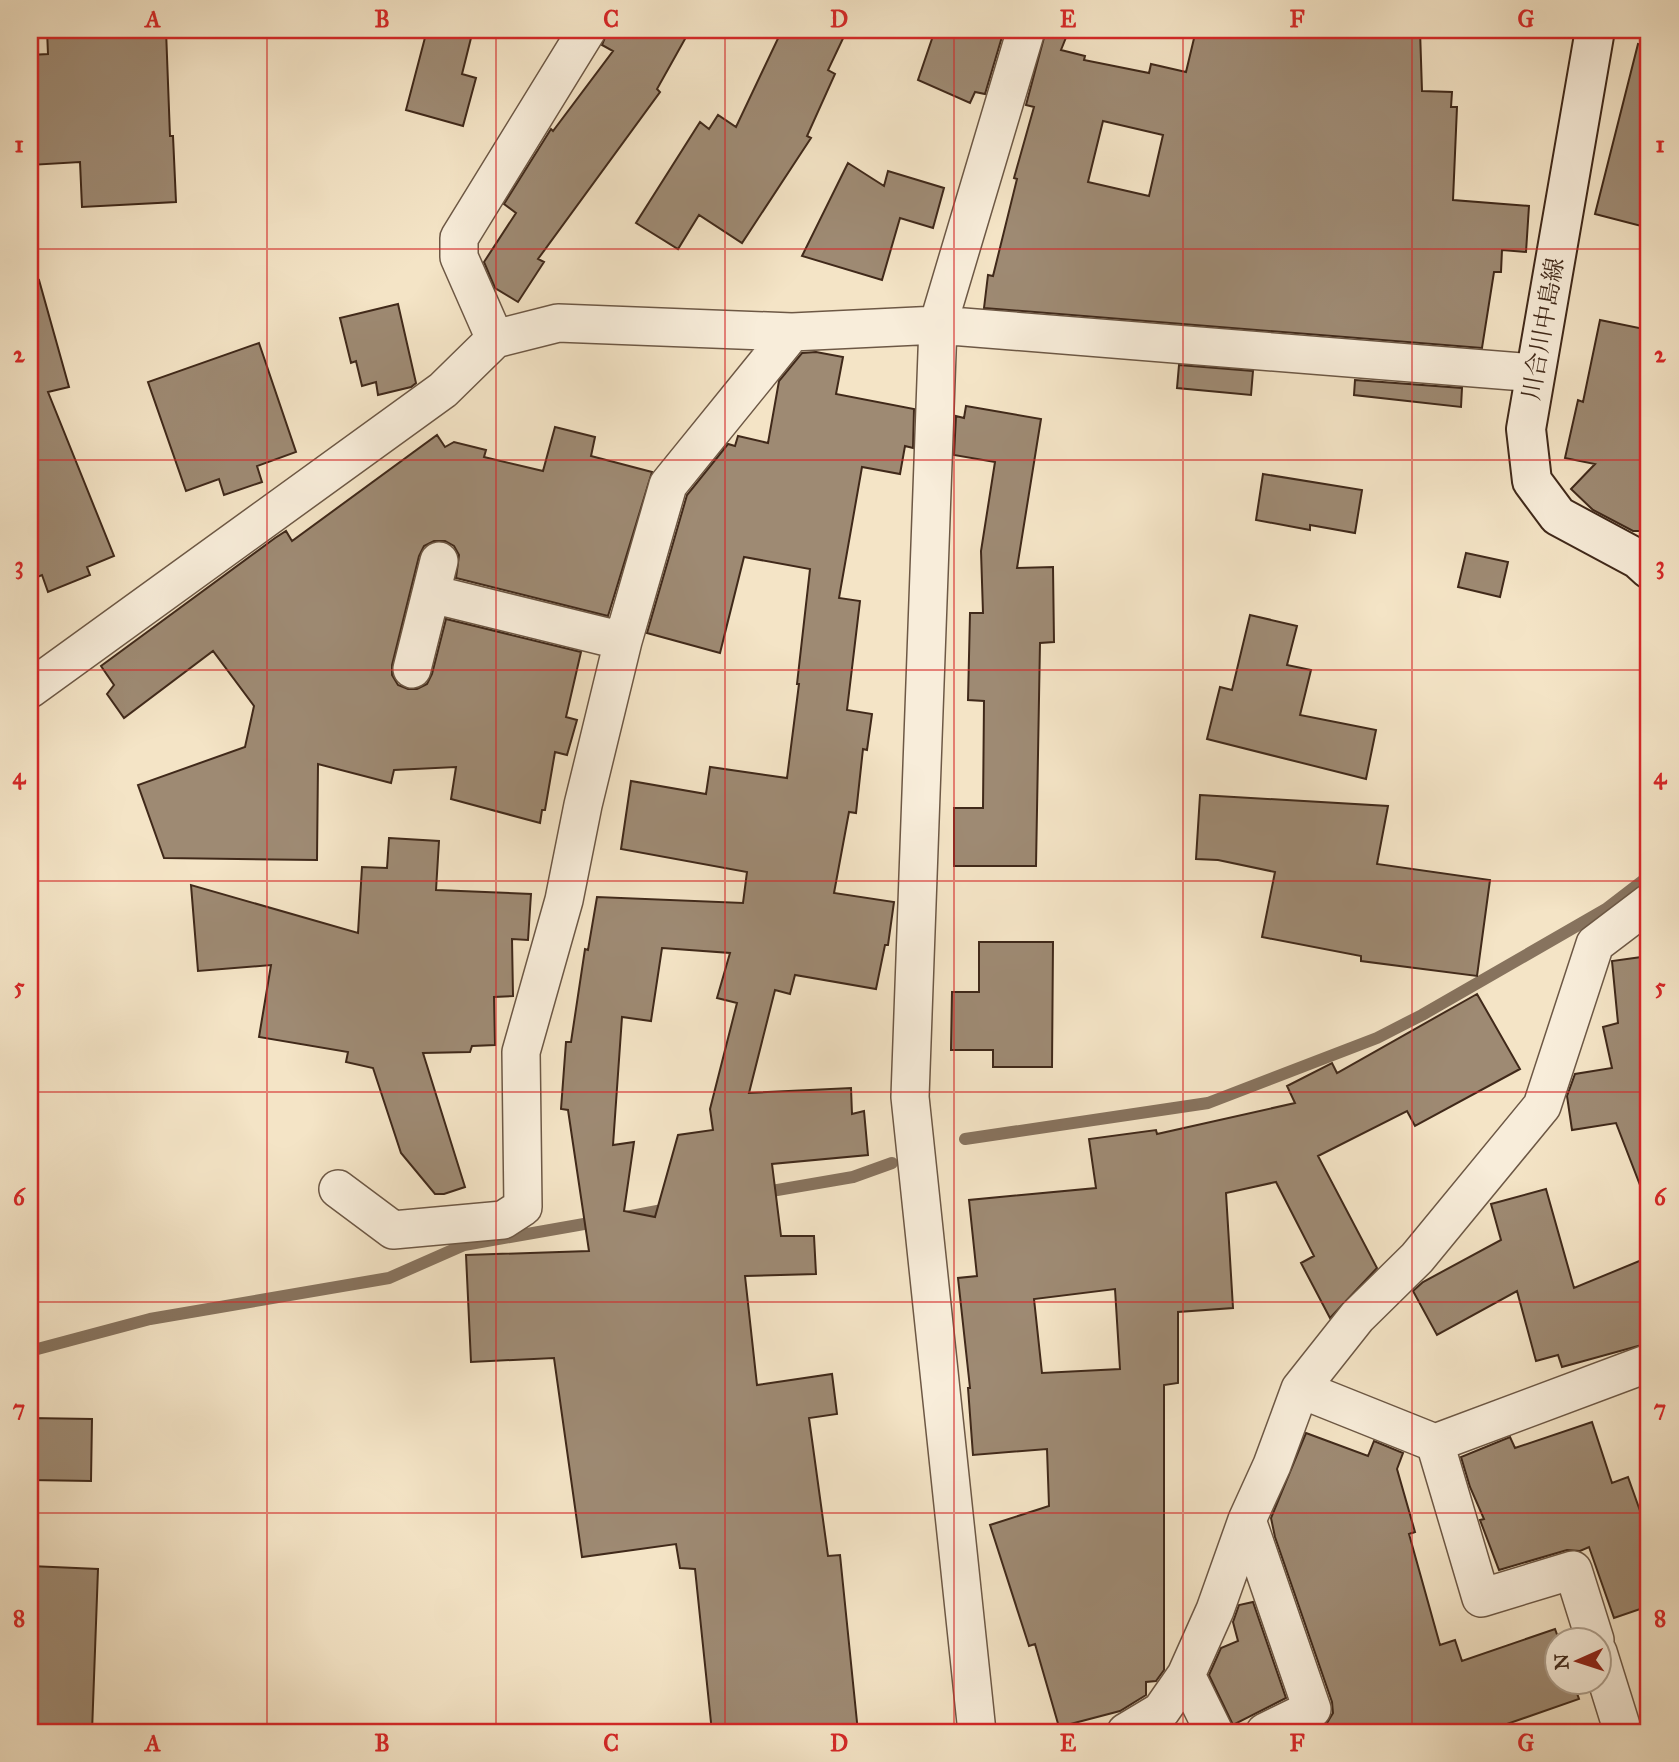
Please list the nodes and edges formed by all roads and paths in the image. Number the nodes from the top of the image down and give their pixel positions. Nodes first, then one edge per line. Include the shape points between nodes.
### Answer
1 (587, 30) edge
2 (1026, 30) edge
3 (1595, 30) edge
4 (938, 325) junction
5 (792, 332) junction
6 (495, 339) junction
7 (1535, 373) junction
8 (1649, 569) edge
9 (623, 640) junction
10 (412, 670) dead end
11 (30, 690) edge
12 (1649, 903) edge
13 (338, 1189) dead end
14 (1649, 1363) edge
15 (1300, 1389) junction
16 (1435, 1443) junction
17 (1247, 1520) junction
18 (1591, 1626) edge
19 (1186, 1675) junction
20 (1612, 1696) edge
21 (977, 1732) edge
22 (1126, 1732) edge
23 (1214, 1732) edge
24 (1265, 1732) edge
25 (1623, 1732) edge

1 - 6 street via 459,238 459,257
2 - 4 street
3 - 7 main road, 川合川中島線
4 - 5 street
4 - 7 street
4 - 21 street via 910,1097
5 - 6 street via 558,323
5 - 9 street via 668,485
6 - 11 street via 443,390
7 - 8 main road, 川合川中島線 via 1526,429 1532,481 1558,516
9 - 10 street via 435,577
9 - 13 street via 564,900 521,1052 523,1206 503,1220 393,1230
12 - 15 street via 1595,944 1542,1106 1417,1258 1357,1317
14 - 16 street
15 - 16 street
15 - 17 street
16 - 18 street via 1481,1598 1573,1570
17 - 19 street via 1215,1611
17 - 24 street via 1312,1709
19 - 22 street via 1161,1711
19 - 23 street
20 - 25 street

